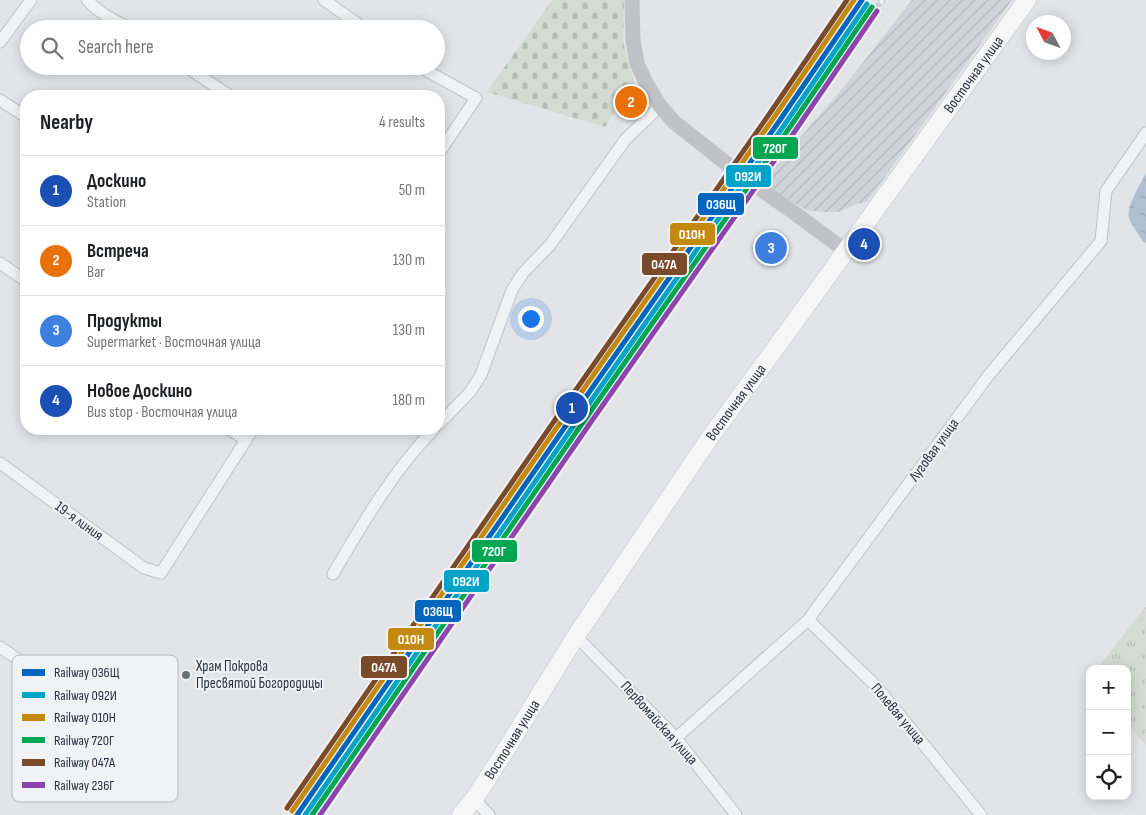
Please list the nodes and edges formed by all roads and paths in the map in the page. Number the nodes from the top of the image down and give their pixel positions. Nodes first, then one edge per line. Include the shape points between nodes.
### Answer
1 (31, 0) edge
2 (87, 0) edge
3 (324, 0) edge
4 (632, 0) edge
5 (1027, 0) edge
6 (112, 20) edge
7 (352, 20) edge
8 (0, 42) edge
9 (199, 75) edge
10 (434, 75) edge
11 (221, 90) edge
12 (0, 100) edge
13 (660, 106) junction
14 (20, 113) edge
15 (1146, 133) edge
16 (445, 143) edge
17 (846, 251) junction
18 (0, 263) edge
19 (20, 277) edge
20 (445, 418) edge
21 (238, 435) edge
22 (249, 435) edge
23 (428, 435) edge
24 (246, 440) junction
25 (0, 462) edge
26 (333, 574) dead end
27 (808, 620) junction
28 (576, 636) junction
29 (0, 647) edge
30 (12, 655) edge
31 (676, 738) junction
32 (474, 798) junction
33 (461, 815) edge
34 (489, 815) edge
35 (736, 815) edge
36 (980, 815) edge

1 - 8 street
2 - 6 street
3 - 7 street
4 - 13 street via 637,63
5 - 17 main road, Восточная улица
9 - 11 street
10 - 16 street via 476,98
12 - 14 street
13 - 17 street via 674,122 716,156
13 - 20 street via 625,140 550,245 523,273 512,290 481,375 470,392
15 - 27 street, Луговая улица via 1106,191 1100,242 988,376
17 - 28 main road, Восточная улица via 712,436
18 - 19 street
21 - 24 street
22 - 24 street
23 - 26 street via 381,495
24 - 25 street, 19-я линия via 161,573 144,568
27 - 31 street, Луговая улица
27 - 36 street, Полевая улица via 877,687
28 - 31 street, Первомайская улица
28 - 32 main road, Восточная улица
29 - 30 street
31 - 35 street, Первомайская улица
32 - 33 main road, Восточная улица
32 - 34 street

